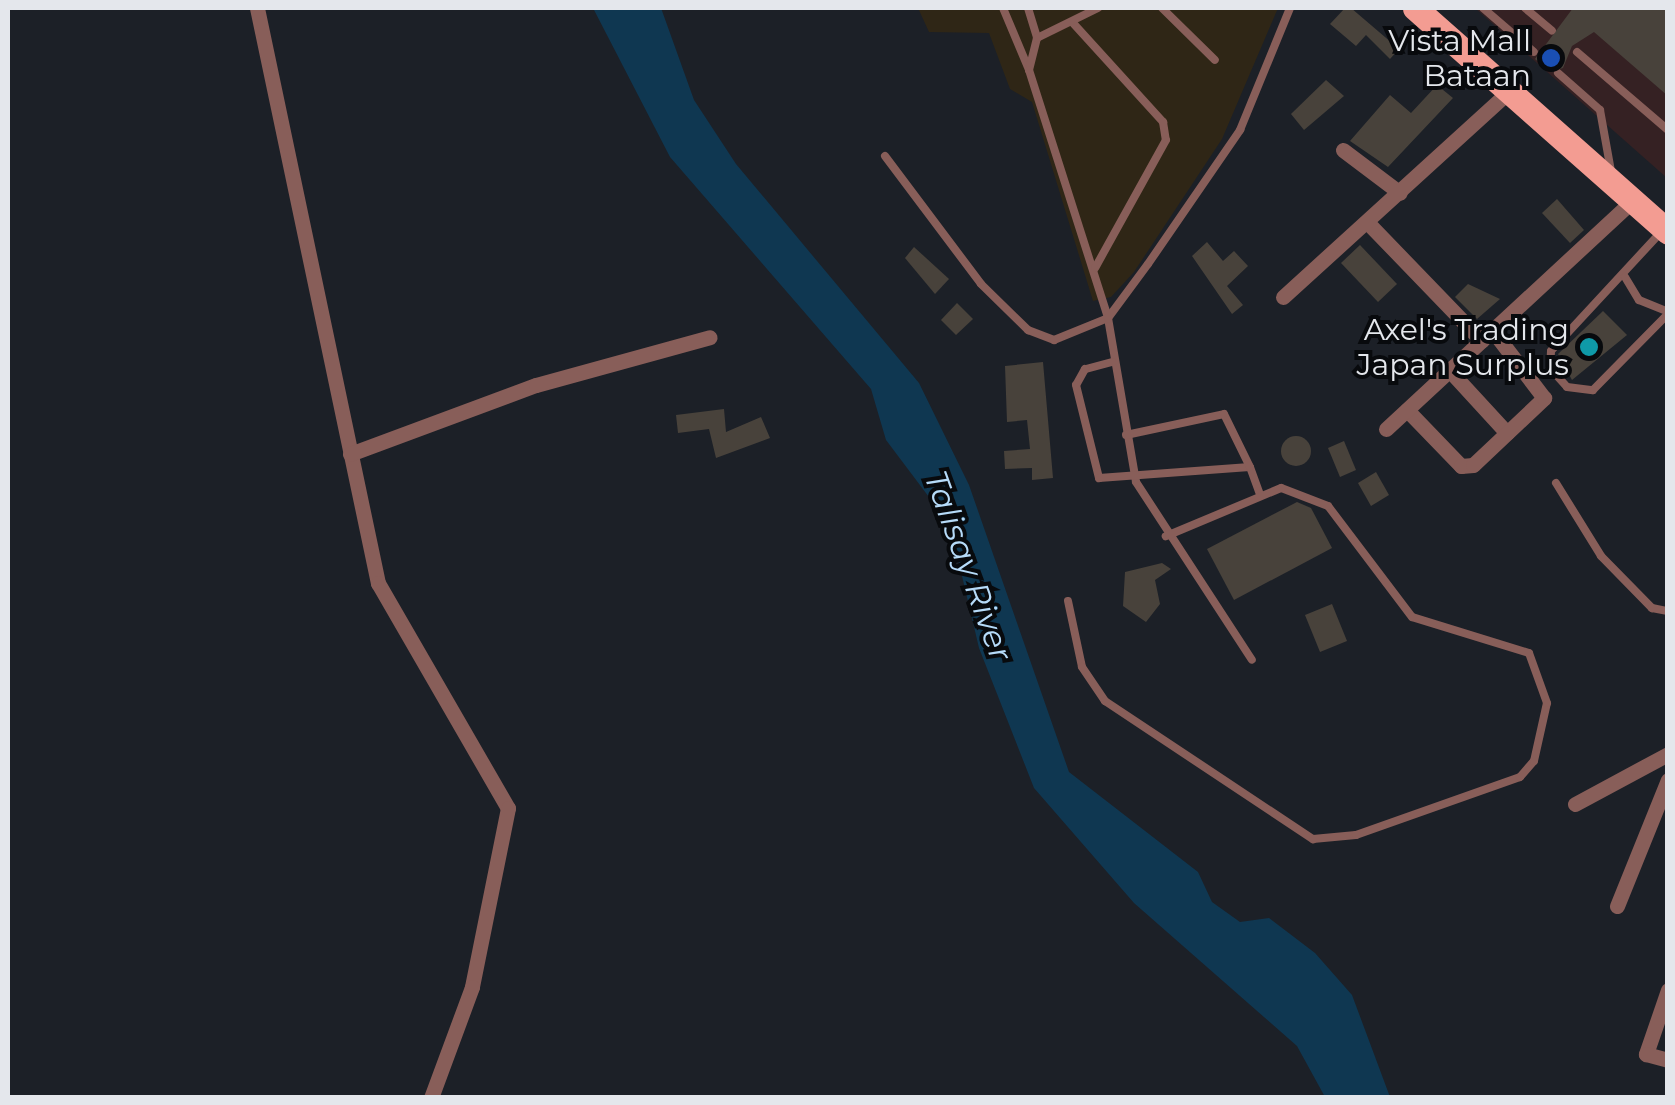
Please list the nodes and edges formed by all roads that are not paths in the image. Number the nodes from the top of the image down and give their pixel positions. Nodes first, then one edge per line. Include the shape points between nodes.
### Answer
1 (257, 8) edge
2 (1003, 8) edge
3 (1028, 8) edge
4 (1098, 8) edge
5 (1162, 8) edge
6 (1290, 8) edge
7 (1417, 8) edge
8 (1483, 8) edge
9 (1525, 8) edge
10 (1072, 24) junction
11 (1552, 31) dead end
12 (1037, 38) junction
13 (1534, 52) dead end
14 (1577, 52) dead end
15 (1214, 60) dead end
16 (1029, 70) junction
17 (1558, 73) dead end
18 (1509, 90) junction
19 (1668, 130) edge
20 (1343, 150) dead end
21 (885, 156) dead end
22 (1611, 180) junction
23 (1400, 193) junction
24 (1634, 200) junction
25 (1367, 222) junction
26 (1666, 231) edge
27 (1095, 268) junction
28 (1624, 277) junction
29 (1282, 297) dead end
30 (1668, 313) edge
31 (1108, 318) junction
32 (1487, 336) junction
33 (710, 337) dead end
34 (1112, 362) junction
35 (1450, 371) junction
36 (1407, 410) junction
37 (1386, 429) dead end
38 (1506, 434) junction
39 (1126, 435) junction
40 (350, 454) junction
41 (1250, 467) junction
42 (1136, 482) junction
43 (1556, 482) dead end
44 (1260, 494) junction
45 (1166, 536) junction
46 (1068, 602) dead end
47 (1668, 611) edge
48 (1252, 660) dead end
49 (1668, 754) edge
50 (1668, 780) edge
51 (1575, 804) dead end
52 (1617, 906) dead end
53 (1668, 990) edge
54 (1668, 1060) edge
55 (432, 1098) edge

1 - 40 street
2 - 16 lane
3 - 12 lane
4 - 10 lane
5 - 15 lane
6 - 31 lane via 1240,130
7 - 18 main road
8 - 13 lane
9 - 11 lane
10 - 12 lane
10 - 27 lane via 1163,122 1166,140
12 - 16 lane
14 - 19 lane
16 - 27 lane
17 - 22 lane via 1600,110
18 - 22 main road
18 - 23 street
20 - 23 street
21 - 31 lane via 981,284 1037,336 1054,340
22 - 24 main road
23 - 25 street
24 - 26 main road
24 - 32 street
25 - 29 street
25 - 32 street
26 - 28 lane
27 - 31 lane
28 - 30 lane via 1639,300
28 - 30 lane via 1551,351 1550,368 1567,387 1603,385
31 - 34 lane
32 - 35 street
32 - 38 street via 1544,393
33 - 40 street via 536,385
34 - 39 lane
34 - 42 lane via 1086,369 1076,385 1092,469 1106,481
35 - 36 street
35 - 38 street
36 - 37 street
36 - 38 street via 1464,467
39 - 41 lane via 1224,414
39 - 42 lane
40 - 55 street via 388,610 508,808 472,988
41 - 42 lane
41 - 44 lane
42 - 45 lane
43 - 47 lane via 1602,556 1652,608
44 - 45 lane
44 - 46 lane via 1294,489 1328,506 1412,616 1529,653 1547,703 1528,771 1356,835 1312,839 1104,701 1082,667
45 - 48 lane
49 - 51 street
50 - 52 street
53 - 54 street via 1646,1054

